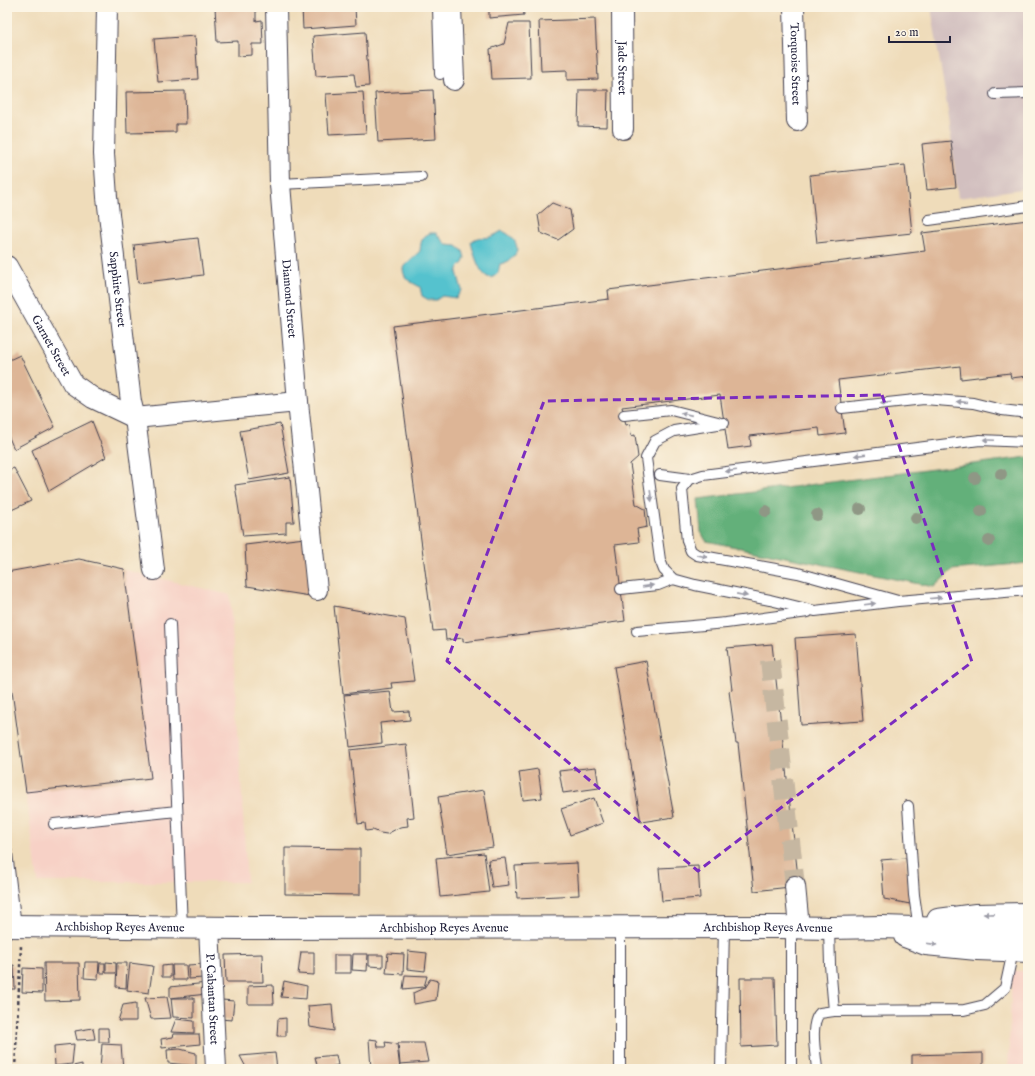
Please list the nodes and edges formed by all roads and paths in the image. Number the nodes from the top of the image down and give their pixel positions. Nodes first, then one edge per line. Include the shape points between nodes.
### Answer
1 (107, 7) edge
2 (276, 7) edge
3 (438, 7) edge
4 (451, 7) edge
5 (622, 7) edge
6 (794, 7) edge
7 (447, 77) joint
8 (1028, 93) edge
9 (995, 94) dead end
10 (796, 121) dead end
11 (623, 129) dead end
12 (420, 177) dead end
13 (280, 184) junction
14 (1028, 206) edge
15 (929, 220) dead end
16 (7, 266) edge
17 (298, 402) junction
18 (842, 408) dead end
19 (1028, 413) edge
20 (624, 415) dead end
21 (135, 418) junction
22 (1028, 442) edge
23 (660, 475) dead end
24 (690, 479) junction
25 (154, 570) dead end
26 (673, 579) junction
27 (317, 590) dead end
28 (621, 590) dead end
29 (1028, 590) edge
30 (898, 601) junction
31 (815, 611) junction
32 (170, 624) dead end
33 (637, 631) dead end
34 (908, 806) dead end
35 (177, 811) junction
36 (54, 824) dead end
37 (7, 853) edge
38 (796, 886) tunnel mouth
39 (1028, 914) edge
40 (918, 922) junction
41 (15, 926) edge
42 (620, 927) junction
43 (724, 927) junction
44 (795, 927) junction
45 (882, 927) junction
46 (182, 928) junction
47 (209, 928) junction
48 (829, 928) junction
49 (1028, 933) edge
50 (1021, 951) edge
51 (834, 1011) junction
52 (15, 1069) edge
53 (216, 1069) edge
54 (620, 1069) edge
55 (721, 1069) edge
56 (792, 1069) edge
57 (817, 1069) edge

1 - 21 street, Sapphire Street via 104,154 106,190
2 - 13 street, Diamond Street
3 - 7 lane
4 - 7 street
5 - 11 street, Jade Street
6 - 10 street, Torquoise Street
8 - 9 lane
12 - 13 lane
13 - 17 street, Diamond Street
14 - 15 lane
16 - 21 street, Garnet Street via 72,384 93,398
17 - 21 street
17 - 27 street, Diamond Street
19 -> 18 lane via 973,403 924,399
20 - 26 lane via 671,410 724,423 674,431 656,441 646,458 660,560 664,570
21 - 25 street, Sapphire Street
22 -> 24 lane via 980,440 703,475
23 - 24 lane
24 -> 30 lane via 682,489 687,541 691,551 697,555 798,573
28 -> 26 lane via 658,585
26 -> 31 lane
30 -> 29 lane
31 -> 30 lane
31 - 33 lane
32 - 35 lane
34 - 40 lane
35 - 36 lane
35 - 46 lane
37 - 41 lane
38 - 44 street
39 -> 40 main road, Archbishop Reyes Avenue via 976,915
40 - 45 main road, Archbishop Reyes Avenue
41 - 46 main road, Archbishop Reyes Avenue
41 - 52 path
42 - 43 main road, Archbishop Reyes Avenue
42 - 47 main road, Archbishop Reyes Avenue
42 - 54 lane
43 - 44 main road, Archbishop Reyes Avenue
43 - 55 lane
44 - 48 main road, Archbishop Reyes Avenue
44 - 56 lane
45 - 48 main road, Archbishop Reyes Avenue
45 - 49 main road, Archbishop Reyes Avenue
45 -> 50 main road, Archbishop Reyes Avenue via 926,944
46 - 47 main road, Archbishop Reyes Avenue
47 - 53 street, P. Cabantan Street
48 - 51 lane
50 - 51 lane via 1005,988 985,1005 964,1010
51 - 57 lane via 820,1013 815,1021

